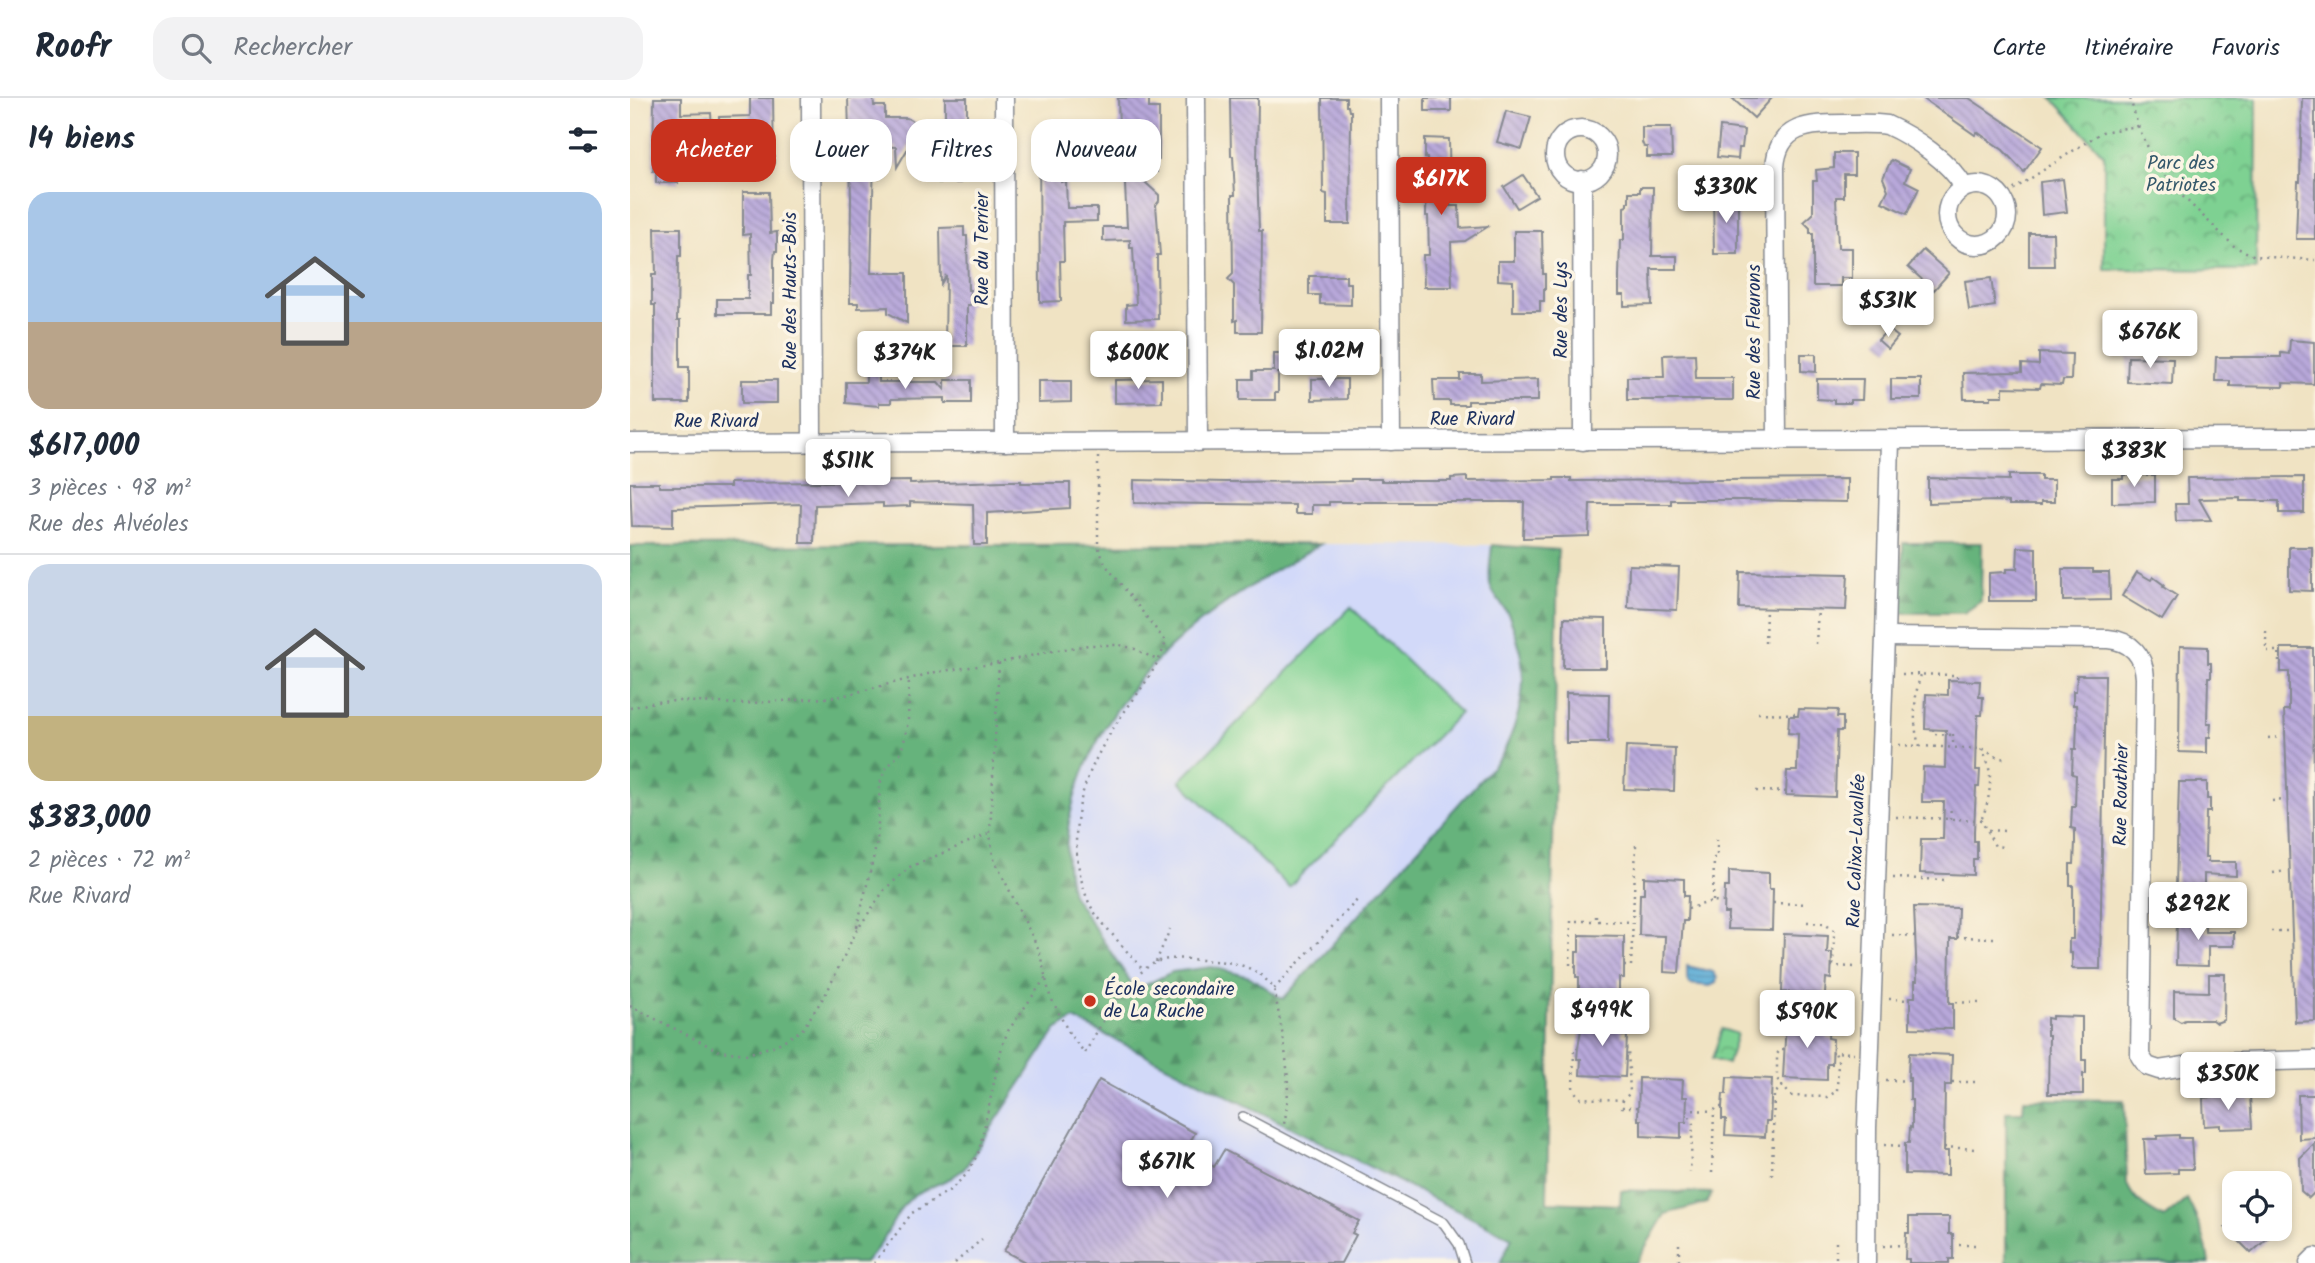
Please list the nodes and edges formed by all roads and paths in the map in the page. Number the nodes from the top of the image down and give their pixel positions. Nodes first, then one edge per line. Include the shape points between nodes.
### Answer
1 (811, 98) edge
2 (1004, 98) edge
3 (1196, 98) edge
4 (1389, 98) edge
5 (2130, 98) edge
6 (2138, 126) junction
7 (1582, 180) dead end
8 (1964, 187) junction
9 (2002, 197) junction
10 (2315, 260) edge
11 (2315, 438) edge
12 (1583, 440) junction
13 (1777, 440) junction
14 (1890, 440) junction
15 (1391, 441) junction
16 (1005, 442) junction
17 (1098, 442) junction
18 (1198, 442) junction
19 (630, 443) edge
20 (812, 443) junction
21 (1766, 608) dead end
22 (1818, 608) dead end
23 (2266, 631) dead end
24 (1885, 637) junction
25 (1765, 643) dead end
26 (1816, 645) dead end
27 (1160, 661) junction
28 (999, 663) junction
29 (2281, 665) dead end
30 (1884, 674) junction
31 (1921, 675) junction
32 (909, 679) junction
33 (1957, 680) dead end
34 (630, 708) edge
35 (1758, 713) dead end
36 (1798, 715) dead end
37 (1933, 729) dead end
38 (2282, 737) dead end
39 (2268, 738) dead end
40 (1881, 744) junction
41 (1920, 746) junction
42 (1953, 748) junction
43 (1981, 749) junction
44 (2008, 759) dead end
45 (1756, 791) dead end
46 (1796, 792) dead end
47 (2284, 800) dead end
48 (2272, 801) dead end
49 (1951, 806) dead end
50 (1879, 817) junction
51 (1950, 819) junction
52 (1981, 820) junction
53 (1989, 830) junction
54 (2006, 831) dead end
55 (990, 833) junction
56 (1717, 838) dead end
57 (1636, 845) dead end
58 (2005, 847) dead end
59 (2286, 872) dead end
60 (2273, 873) dead end
61 (1877, 878) junction
62 (1947, 878) dead end
63 (1359, 898) dead end
64 (1713, 901) junction
65 (1725, 902) dead end
66 (1773, 904) dead end
67 (1808, 904) dead end
68 (1633, 907) junction
69 (1640, 907) dead end
70 (1688, 909) dead end
71 (1596, 916) dead end
72 (1596, 922) junction
73 (1633, 922) junction
74 (1807, 922) dead end
75 (1170, 929) dead end
76 (856, 930) junction
77 (2271, 931) dead end
78 (2288, 931) dead end
79 (1875, 934) junction
80 (1918, 936) dead end
81 (1957, 937) dead end
82 (1995, 938) dead end
83 (1156, 962) junction
84 (1576, 966) dead end
85 (1624, 966) dead end
86 (1873, 968) junction
87 (1143, 970) junction
88 (1046, 977) junction
89 (1274, 989) junction
90 (1872, 999) junction
91 (1910, 1000) dead end
92 (1949, 1002) dead end
93 (1981, 1003) dead end
94 (630, 1006) edge
95 (1578, 1048) dead end
96 (1626, 1049) dead end
97 (1784, 1049) dead end
98 (1835, 1052) dead end
99 (2315, 1060) edge
100 (1869, 1080) junction
101 (1913, 1081) dead end
102 (1952, 1082) dead end
103 (1978, 1082) dead end
104 (1783, 1086) junction
105 (1623, 1100) junction
106 (1638, 1107) dead end
107 (1722, 1107) dead end
108 (1714, 1111) junction
109 (1243, 1117) dead end
110 (1282, 1137) junction
111 (1867, 1144) junction
112 (1905, 1146) dead end
113 (1944, 1147) dead end
114 (1975, 1149) dead end
115 (1690, 1172) dead end
116 (1713, 1173) dead end
117 (1772, 1175) dead end
118 (982, 1239) dead end
119 (1836, 1242) dead end
120 (1679, 1244) dead end
121 (1959, 1245) dead end
122 (1979, 1245) dead end
123 (2315, 1257) edge
124 (874, 1263) edge
125 (955, 1263) edge
126 (1465, 1263) edge
127 (1679, 1263) edge
128 (1836, 1263) edge
129 (1866, 1263) edge
130 (2309, 1263) edge

1 - 20 street, Rue des Hauts-Bois
2 - 16 street, Rue du Terrier
3 - 18 street
4 - 15 street
5 - 6 path
6 - 9 path via 2102,132
6 - 10 path via 2173,187 2235,247 2255,256
7 - 12 street, Rue des Lys
8 - 9 street via 1983,185
8 - 9 street via 1947,211 1951,230 1966,243 1986,244 2002,232 2008,214
8 - 13 street, Rue des Fleurons via 1953,169 1887,125 1813,124 1785,138 1775,167
11 - 14 street, Rue Rivard
12 - 13 street, Rue Rivard
12 - 15 street, Rue Rivard
13 - 14 street, Rue Rivard
14 - 24 street, Rue Calixa-Lavallée
15 - 18 street, Rue Rivard
16 - 17 street, Rue Rivard
16 - 20 street, Rue Rivard
17 - 18 street, Rue Rivard
17 - 27 path via 1098,546 1105,564 1166,642
19 - 20 street, Rue Rivard
21 - 25 path
22 - 26 path
23 - 29 path via 2266,652 2279,652
24 - 30 street, Rue Calixa-Lavallée
24 - 99 street, Rue Routhier via 2108,639 2135,650 2145,678 2140,1056 2147,1066 2159,1070 2204,1063
27 - 28 path via 1120,645 1089,645
27 - 87 path via 1108,736 1085,780 1075,831 1083,888 1094,912
28 - 32 path
28 - 55 path
30 - 31 path
30 - 40 street, Rue Calixa-Lavallée
31 - 33 path via 1957,675
31 - 41 path via 1915,736
32 - 34 path via 838,697 739,704 655,702
32 - 76 path via 904,742 880,784 877,842
35 - 36 path
37 - 42 path via 1933,734 1953,735
38 - 39 path
40 - 41 path
40 - 50 street, Rue Calixa-Lavallée
41 - 42 path
42 - 43 path
43 - 44 path
43 - 52 path via 1990,760 1989,805
45 - 46 path
47 - 48 path
49 - 51 path
50 - 51 path
50 - 61 street, Rue Calixa-Lavallée
51 - 52 path
52 - 53 path
53 - 54 path
53 - 58 path via 1995,846
55 - 76 path via 910,867 885,889
55 - 88 path via 993,857 1039,950
56 - 64 path
57 - 68 path
59 - 60 path
61 - 62 path
61 - 79 street, Rue Calixa-Lavallée
63 - 89 path
64 - 65 path
64 - 70 path
66 - 67 path
68 - 69 path
68 - 73 path
71 - 72 path
72 - 73 path
72 - 84 path via 1571,921 1570,966
73 - 85 path via 1631,966
74 - 86 path via 1825,923 1834,930 1832,966
75 - 83 path
76 - 94 path via 827,992 802,1030 776,1045 747,1054 719,1051
77 - 78 path
79 - 80 path
79 - 86 street, Rue Calixa-Lavallée
81 - 82 path
83 - 87 path
83 - 89 path via 1232,961 1268,979
86 - 90 street, Rue Calixa-Lavallée
87 - 88 path via 1085,1053 1060,1018
88 - 124 path via 1008,1031 979,1151 967,1174 912,1213
89 - 110 path via 1288,1076
90 - 91 path
90 - 100 street, Rue Calixa-Lavallée
92 - 93 path
95 - 105 path via 1574,1048 1573,1089 1580,1098
96 - 105 path via 1630,1093
97 - 104 path via 1777,1054 1777,1079
98 - 104 path via 1837,1091 1827,1097 1791,1096
100 - 101 path
100 - 111 street, Rue Calixa-Lavallée
102 - 103 path
104 - 117 path via 1774,1094 1772,1109
105 - 106 path via 1622,1107
107 - 108 path
108 - 115 path via 1687,1110 1693,1124
108 - 116 path
109 - 110 lane
110 - 126 lane via 1444,1223 1459,1244
111 - 112 path
111 - 129 street, Rue Calixa-Lavallée
113 - 114 path
118 - 125 path
119 - 128 path
120 - 127 path
121 - 122 path
123 - 130 street

